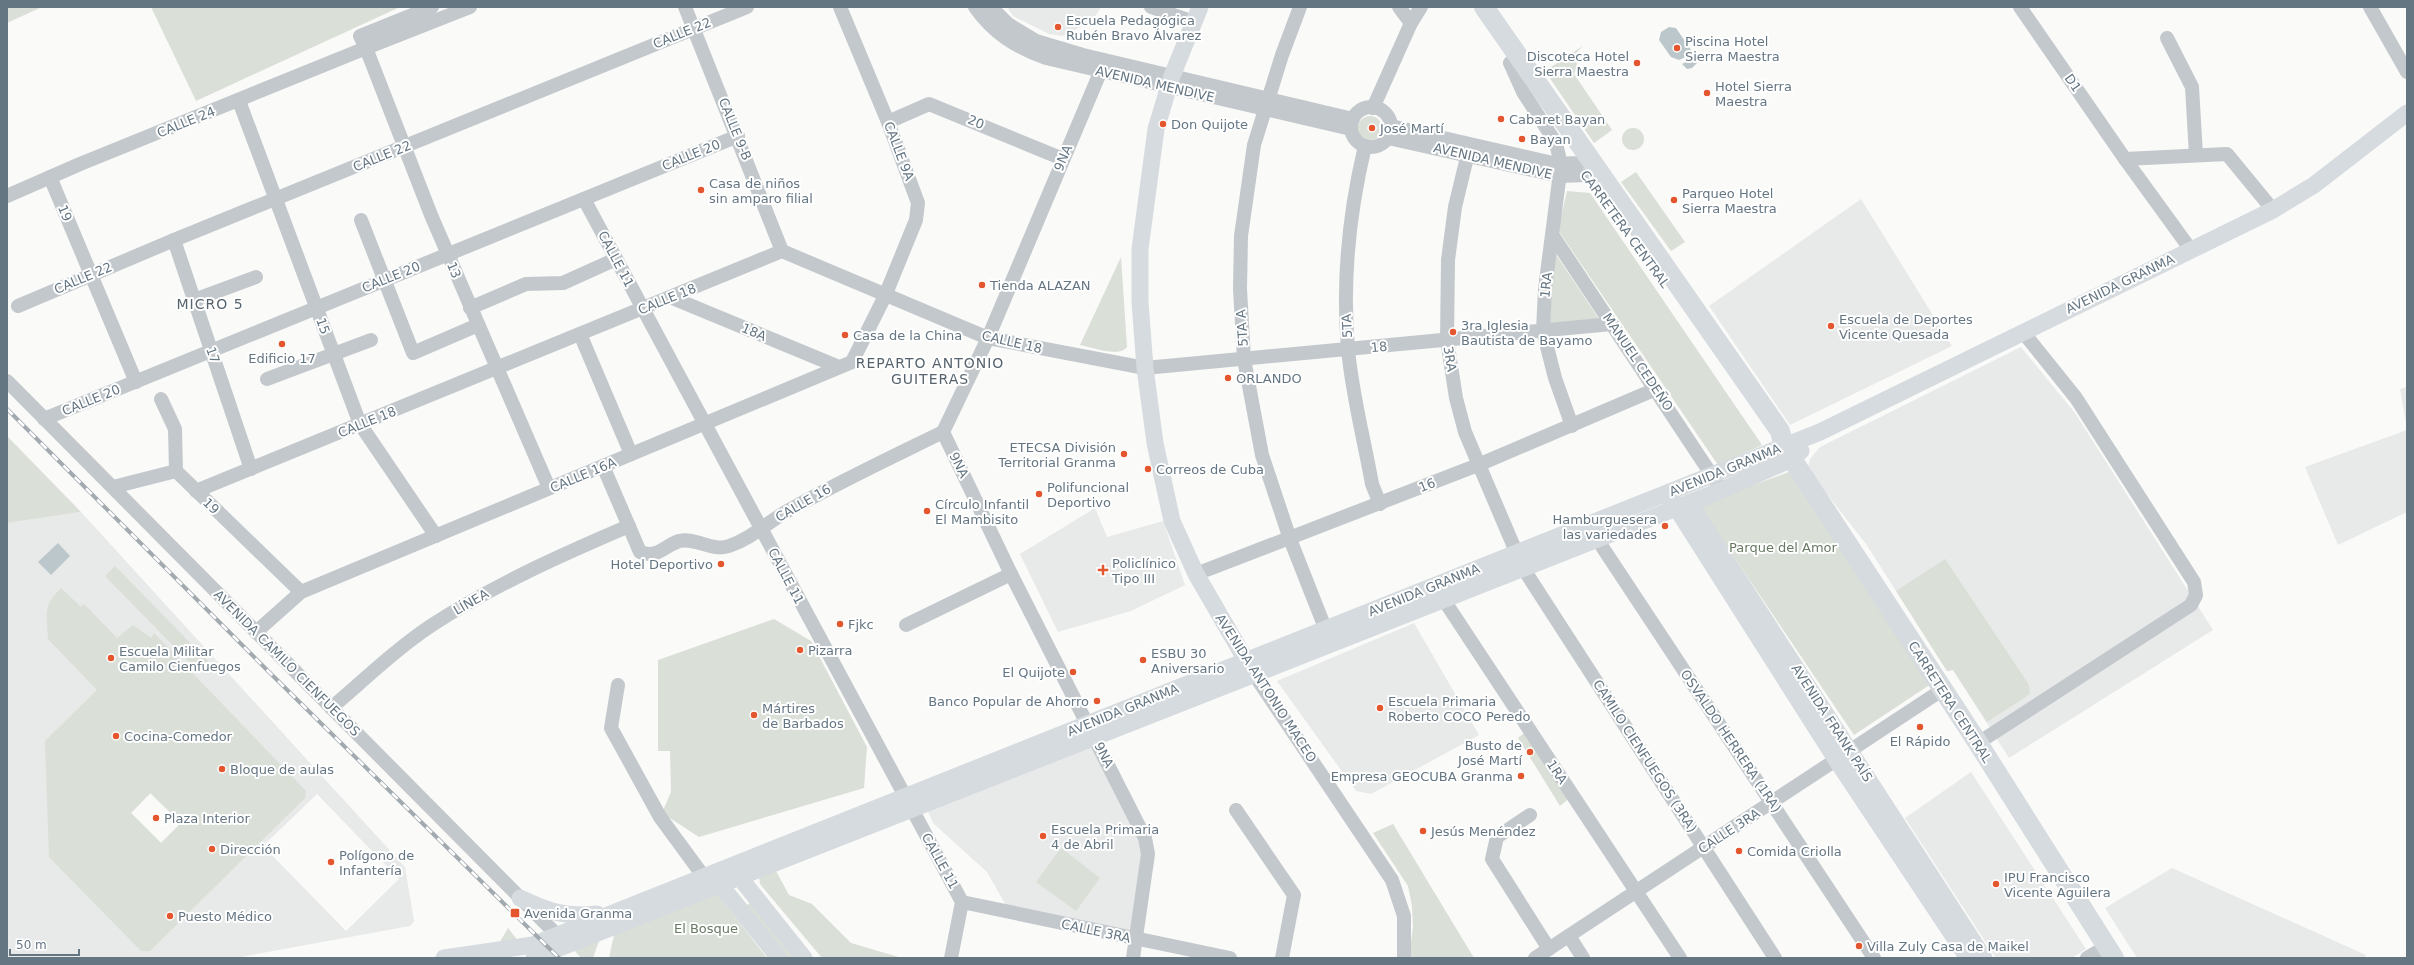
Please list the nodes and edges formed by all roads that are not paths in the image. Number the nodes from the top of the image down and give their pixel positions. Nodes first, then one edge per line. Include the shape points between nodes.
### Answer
1 (432, 7) edge
2 (470, 7) edge
3 (686, 7) edge
4 (747, 7) edge
5 (840, 7) edge
6 (975, 7) edge
7 (991, 7) edge
8 (1151, 7) edge
9 (1300, 7) edge
10 (1399, 7) edge
11 (1421, 7) edge
12 (1472, 7) edge
13 (1484, 7) edge
14 (2020, 7) edge
15 (2370, 7) edge
16 (1197, 14) edge
17 (1411, 23) junction
18 (693, 29) junction
19 (2167, 38) dead end
20 (366, 48) junction
21 (1103, 66) junction
22 (2407, 72) edge
23 (1170, 82) junction
24 (239, 101) junction
25 (1266, 104) junction
26 (1373, 108) junction
27 (2407, 113) edge
28 (888, 122) junction
29 (1352, 124) junction
30 (1390, 132) junction
31 (738, 136) junction
32 (1365, 146) junction
33 (403, 147) junction
34 (1469, 150) junction
35 (2196, 156) junction
36 (1063, 159) junction
37 (2125, 160) junction
38 (1578, 168) junction
39 (50, 178) junction
40 (7, 196) edge
41 (276, 199) junction
42 (584, 199) junction
43 (2273, 210) junction
44 (361, 220) dead end
45 (1553, 236) junction
46 (174, 240) junction
47 (2191, 250) junction
48 (782, 251) junction
49 (448, 255) junction
50 (616, 259) junction
51 (91, 275) junction
52 (256, 277) dead end
53 (384, 280) junction
54 (885, 296) junction
55 (670, 297) junction
56 (194, 300) junction
57 (18, 306) dead end
58 (316, 308) junction
59 (470, 308) junction
60 (643, 308) junction
61 (1612, 324) junction
62 (478, 325) junction
63 (1543, 331) junction
64 (2023, 332) junction
65 (580, 334) junction
66 (988, 338) junction
67 (371, 340) dead end
68 (1447, 340) junction
69 (1348, 350) junction
70 (211, 351) junction
71 (333, 352) junction
72 (1244, 359) junction
73 (838, 367) junction
74 (496, 368) junction
75 (1145, 368) junction
76 (267, 380) dead end
77 (7, 381) edge
78 (136, 382) junction
79 (1656, 389) junction
80 (160, 399) dead end
81 (44, 419) junction
82 (706, 423) junction
83 (360, 424) junction
84 (1572, 426) junction
85 (943, 432) junction
86 (1788, 453) junction
87 (631, 454) junction
88 (1478, 465) junction
89 (603, 466) junction
90 (251, 469) junction
91 (176, 471) junction
92 (1712, 475) junction
93 (113, 488) junction
94 (549, 488) junction
95 (1674, 490) junction
96 (1722, 490) junction
97 (196, 491) junction
98 (1380, 504) junction
99 (1682, 506) junction
100 (1590, 524) junction
101 (629, 526) junction
102 (761, 530) junction
103 (436, 536) junction
104 (1290, 539) junction
105 (1596, 539) junction
106 (1515, 554) junction
107 (1523, 568) junction
108 (1010, 574) junction
109 (1196, 574) junction
110 (301, 592) junction
111 (1439, 593) junction
112 (906, 625) dead end
113 (256, 632) junction
114 (1328, 636) junction
115 (1250, 668) junction
116 (618, 685) dead end
117 (1942, 690) junction
118 (331, 708) junction
119 (1091, 730) junction
120 (1978, 744) junction
121 (1851, 751) junction
122 (1837, 761) junction
123 (909, 803) junction
124 (1772, 803) junction
125 (1236, 810) dead end
126 (1530, 815) dead end
127 (1704, 847) junction
128 (735, 871) junction
129 (712, 878) junction
130 (1636, 891) junction
131 (520, 898) junction
132 (962, 902) junction
133 (615, 912) junction
134 (1569, 936) junction
135 (562, 940) junction
136 (1136, 940) junction
137 (1549, 949) junction
138 (2111, 952) edge
139 (538, 955) edge
140 (444, 958) edge
141 (779, 958) edge
142 (804, 958) edge
143 (951, 958) edge
144 (1133, 958) edge
145 (1230, 958) edge
146 (1282, 958) edge
147 (1404, 958) edge
148 (1535, 958) edge
149 (1583, 958) edge
150 (1680, 958) edge
151 (1775, 958) edge
152 (1874, 958) edge
153 (1968, 958) edge
154 (1984, 958) edge
155 (2087, 958) edge

1 - 20 street via 360,36
2 - 20 street, CALLE 24
3 - 18 street, CALLE 9-B
4 - 18 street, CALLE 22
5 - 28 street, CALLE 9A
6 - 21 street, AVENIDA MENDIVE via 998,34 1023,49
7 - 21 street, AVENIDA MENDIVE via 1008,24 1036,41
8 - 16 street
9 - 25 street, 5TA A
10 - 17 street
11 - 17 street
12 - 38 highway, CARRETERA CENTRAL
13 - 38 highway, CARRETERA CENTRAL
14 - 37 street, D1
15 - 22 street
16 - 23 main road, AVENIDA ANTONIO MACEO
17 - 26 street
18 - 31 street, CALLE 9-B
18 - 33 street, CALLE 22
19 - 35 street via 2192,87
20 - 24 street, CALLE 24
20 - 33 street, 13
21 - 23 street, AVENIDA MENDIVE
21 - 36 street, 9NA
23 - 25 street, AVENIDA MENDIVE
23 - 75 main road, AVENIDA ANTONIO MACEO via 1156,129 1140,250 1140,302
24 - 39 street, CALLE 24
24 - 41 street, 15
25 - 29 street, AVENIDA MENDIVE
25 - 72 street, 5TA A via 1254,145 1241,236 1240,290
26 - 29 street via 1359,111
26 - 30 street via 1387,116
27 - 43 main road, AVENIDA GRANMA via 2314,185
28 - 36 street, 20 via 930,104
28 - 54 street, CALLE 9A via 918,203 916,220
29 - 32 street via 1357,142
30 - 32 street via 1378,146
30 - 34 street, AVENIDA MENDIVE
31 - 42 street, CALLE 20
31 - 48 street, CALLE 9-B
32 - 69 street, 5TA via 1348,235 1345,295
33 - 41 street, CALLE 22
33 - 49 street, 13
34 - 38 street, AVENIDA MENDIVE
34 - 68 street, 3RA via 1455,207 1448,260
35 - 37 street
35 - 43 street via 2227,154
36 - 66 street, 9NA
37 - 47 street, D1
38 - 45 street, 1RA
38 - 86 highway, CARRETERA CENTRAL via 1680,286 1780,431
39 - 40 street, CALLE 24
39 - 51 street, 19
41 - 46 street, CALLE 22
41 - 58 street, 15
42 - 49 street, CALLE 20
42 - 50 street, CALLE 11
43 - 47 main road, AVENIDA GRANMA
44 - 53 street
45 - 61 street, MANUEL CEDEÑO
45 - 63 street, 1RA via 1545,289
46 - 51 street, CALLE 22
46 - 56 street, 17
47 - 64 main road, AVENIDA GRANMA
48 - 54 street, CALLE 18
48 - 55 street, CALLE 18
49 - 53 street, CALLE 20
49 - 59 street, 13
50 - 59 street via 562,283 526,284
50 - 60 street, CALLE 11
51 - 57 street, CALLE 22
51 - 78 street, 19
52 - 56 street
53 - 58 street, CALLE 20
53 - 62 street via 413,353
54 - 66 street, CALLE 18
54 - 73 street, CALLE 16A via 852,362
55 - 60 street, CALLE 18
55 - 73 street, 18A
56 - 70 street, 17
58 - 70 street, CALLE 20
58 - 71 street, 15
59 - 62 street, 13
60 - 65 street, CALLE 18
60 - 82 street, CALLE 11
61 - 63 street, 18
61 - 79 street, MANUEL CEDEÑO
62 - 74 street, 13
63 - 68 street, 18
63 - 84 street, 1RA via 1555,378
64 - 86 main road, AVENIDA GRANMA via 1820,432
64 - 120 street via 2076,398 2194,582 2196,595 2191,605
65 - 74 street, CALLE 18
65 - 87 street
66 - 75 street, CALLE 18
66 - 85 street, 9NA
67 - 71 street
68 - 69 street, 18
68 - 88 street, 3RA via 1456,398 1465,432
69 - 72 street, 18
69 - 98 street, 5TA via 1372,484
70 - 78 street, CALLE 20
70 - 90 street, 17
71 - 76 street
71 - 83 street, 15
72 - 75 street, 18
72 - 104 street, 5TA A via 1262,455
73 - 82 street, CALLE 16A
74 - 83 street, CALLE 18
74 - 94 street, 13
75 - 109 main road, AVENIDA ANTONIO MACEO via 1155,443 1172,521
77 - 81 street, AVENIDA CAMILO CIENFUEGOS
78 - 81 street, CALLE 20
79 - 84 street, 16
79 - 92 street, MANUEL CEDEÑO
80 - 91 street via 175,430
81 - 93 street, AVENIDA CAMILO CIENFUEGOS
82 - 87 street, CALLE 16A
82 - 102 street, CALLE 11
83 - 90 street, CALLE 18
83 - 103 street, 15
84 - 88 street, 16
85 - 102 street, CALLE 16 via 835,484 774,518
85 - 108 street, 9NA
86 - 92 main road, AVENIDA GRANMA
86 - 96 main road, AVENIDA GRANMA
86 - 117 highway, CARRETERA CENTRAL
87 - 89 street, CALLE 16A
88 - 98 street, 16
88 - 106 street, 3RA
89 - 94 street, CALLE 16A
89 - 101 street
90 - 97 street, CALLE 18
91 - 93 street
91 - 97 street, 19
92 - 95 main road, AVENIDA GRANMA
92 - 96 street, MANUEL CEDEÑO
93 - 113 street, AVENIDA CAMILO CIENFUEGOS
94 - 103 street, CALLE 16A
95 - 99 main road, AVENIDA FRANK PAÍS
95 - 100 main road, AVENIDA GRANMA
96 - 99 main road, AVENIDA GRANMA
97 - 110 street, 19
98 - 104 street, 16
99 - 105 main road, AVENIDA GRANMA
99 - 121 main road, AVENIDA FRANK PAÍS
99 - 122 main road, AVENIDA FRANK PAÍS
100 - 105 street, OSVALDO HERRERA (1RA)
100 - 106 main road, AVENIDA GRANMA
101 - 102 street, CALLE 16 via 640,552 647,555 655,554 678,542 692,540 709,546 728,547
101 - 118 street, LÍNEA via 554,558 474,599 431,626
102 - 123 street, CALLE 11
103 - 110 street, CALLE 16A
104 - 109 street, 16
104 - 114 street, 5TA A
105 - 107 main road, AVENIDA GRANMA
105 - 124 street, OSVALDO HERRERA (1RA)
106 - 107 street, CAMILO CIENFUEGOS (3RA)
106 - 111 main road, AVENIDA GRANMA
107 - 111 main road, AVENIDA GRANMA
107 - 127 street, CAMILO CIENFUEGOS (3RA)
108 - 112 street
108 - 119 street, 9NA
109 - 115 main road, AVENIDA ANTONIO MACEO
110 - 113 street, CALLE 16A
111 - 114 main road, AVENIDA GRANMA
111 - 130 street, 1RA
113 - 118 street, AVENIDA CAMILO CIENFUEGOS
114 - 115 main road, AVENIDA GRANMA
115 - 119 main road, AVENIDA GRANMA
115 - 147 street, AVENIDA ANTONIO MACEO via 1392,880 1404,916
116 - 129 street via 611,728 660,817
117 - 120 highway, CARRETERA CENTRAL
117 - 121 street, CALLE 3RA
118 - 131 street, AVENIDA CAMILO CIENFUEGOS
119 - 123 main road, AVENIDA GRANMA
119 - 136 street, 9NA via 1146,838 1148,854
120 - 138 highway, CARRETERA CENTRAL
121 - 122 street, CALLE 3RA
121 - 154 main road, AVENIDA FRANK PAÍS
122 - 124 street, CALLE 3RA
122 - 153 main road, AVENIDA FRANK PAÍS
123 - 128 main road, AVENIDA GRANMA
123 - 132 street, CALLE 11
124 - 127 street, CALLE 3RA
124 - 152 street, OSVALDO HERRERA (1RA)
125 - 146 street via 1294,895
126 - 137 street via 1498,837 1492,859
127 - 130 street, CALLE 3RA
127 - 151 street, CAMILO CIENFUEGOS (3RA)
128 - 129 main road, AVENIDA GRANMA
128 - 142 main road
129 - 133 main road, AVENIDA GRANMA
129 - 135 main road, AVENIDA GRANMA
129 - 141 main road
130 - 134 street, CALLE 3RA
130 - 150 street, 1RA
131 - 133 main road via 549,912 590,915
131 - 135 street, AVENIDA CAMILO CIENFUEGOS
132 - 136 street, CALLE 3RA
132 - 143 street, CALLE 11
133 - 135 main road, AVENIDA GRANMA
134 - 137 street, CALLE 3RA
134 - 149 street
135 - 139 main road, AVENIDA GRANMA
136 - 144 street, 9NA
136 - 145 street, CALLE 3RA
137 - 148 street, CALLE 3RA
138 - 155 street
139 - 140 main road, AVENIDA GRANMA

